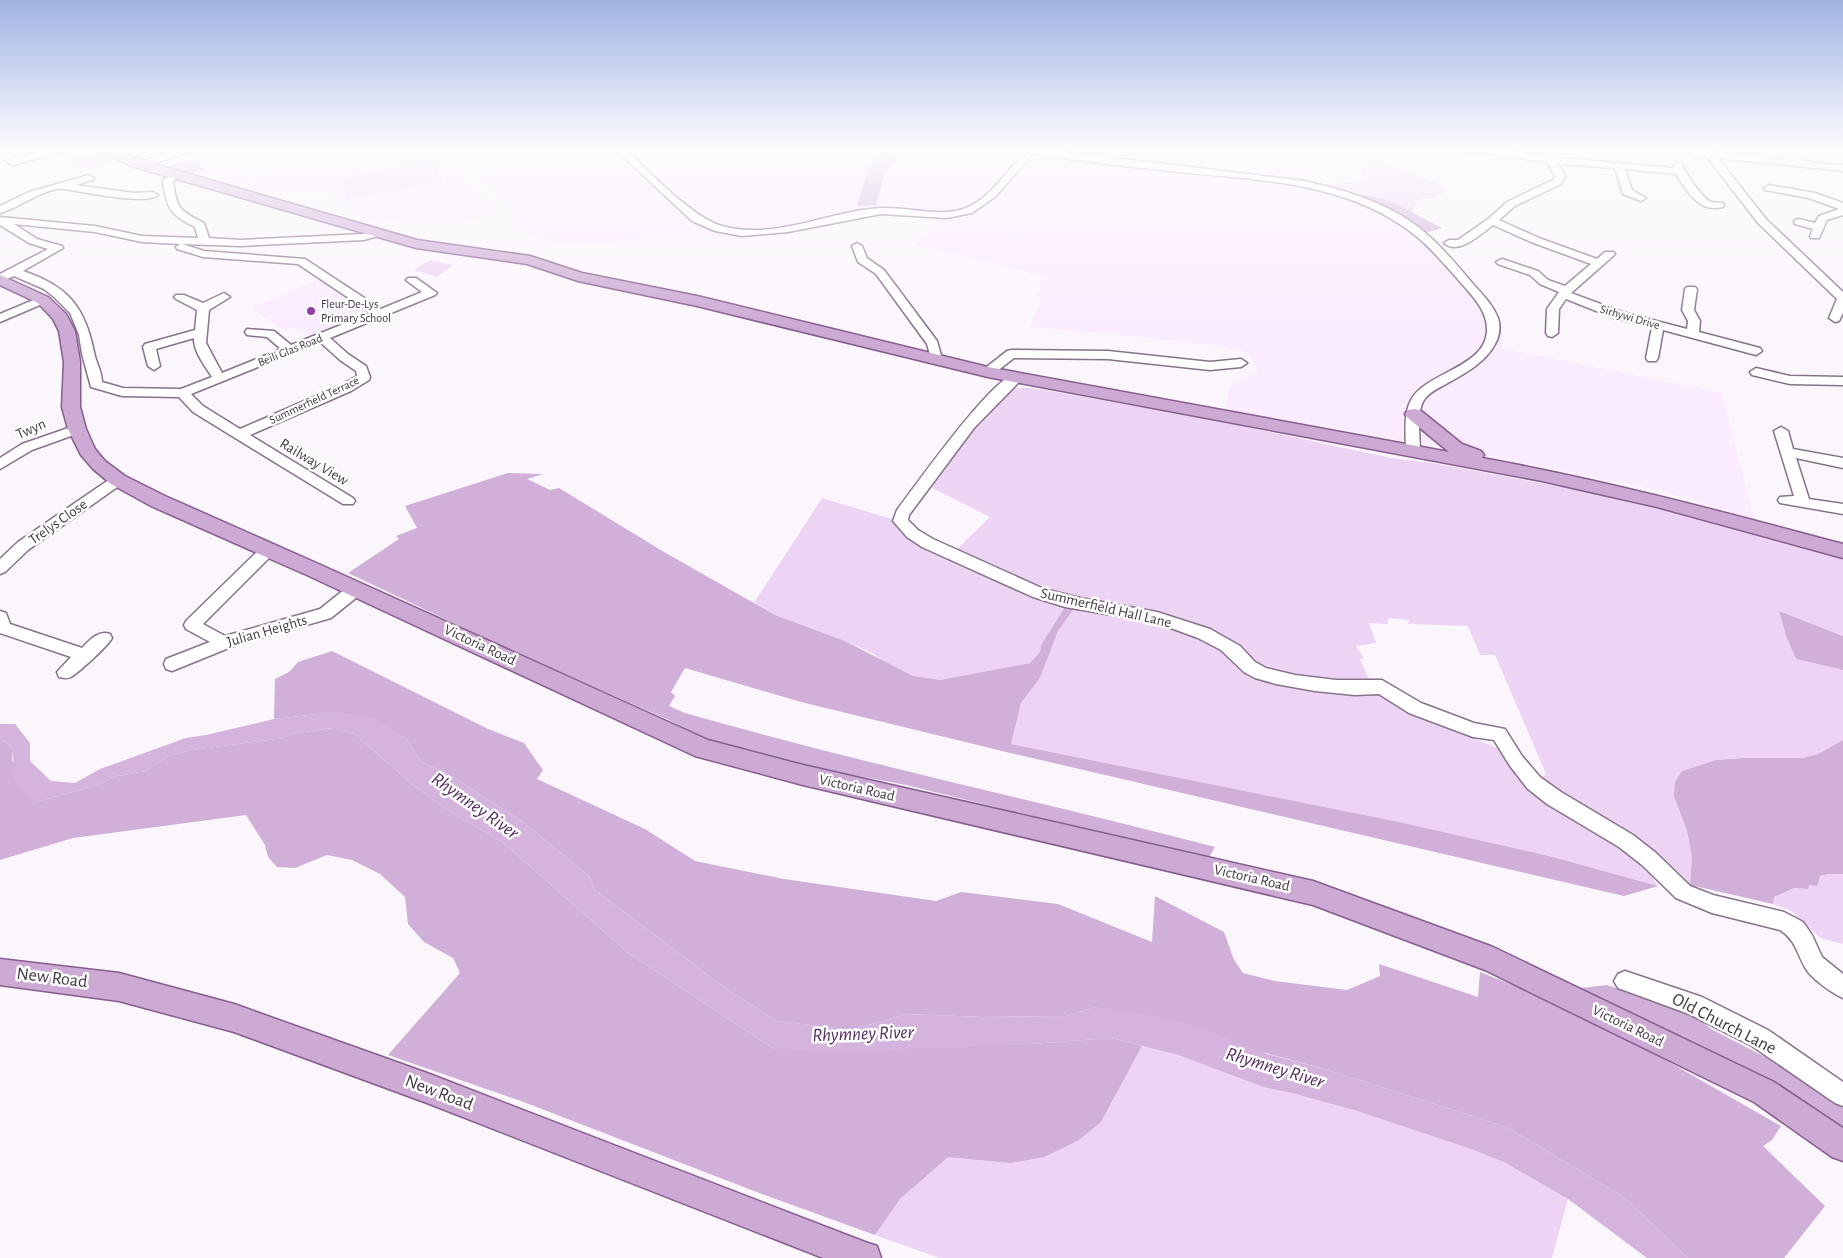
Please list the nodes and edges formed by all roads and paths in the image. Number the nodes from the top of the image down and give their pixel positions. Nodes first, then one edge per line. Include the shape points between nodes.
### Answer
1 (172, 207) edge
2 (287, 207) edge
3 (683, 207) edge
4 (975, 207) edge
5 (1377, 207) edge
6 (1508, 207) edge
7 (1751, 207) edge
8 (1843, 211) edge
9 (0, 220) edge
10 (1492, 221) junction
11 (1799, 222) dead end
12 (377, 233) junction
13 (204, 242) junction
14 (167, 243) dead end
15 (1449, 243) dead end
16 (857, 246) dead end
17 (1609, 254) dead end
18 (1502, 262) dead end
19 (1598, 263) junction
20 (4, 277) edge
21 (412, 280) dead end
22 (1691, 289) dead end
23 (1565, 292) junction
24 (180, 297) dead end
25 (224, 297) dead end
26 (1843, 298) edge
27 (43, 300) junction
28 (203, 308) junction
29 (380, 314) junction
30 (0, 318) edge
31 (1836, 318) dead end
32 (1658, 325) junction
33 (202, 332) junction
34 (251, 332) dead end
35 (1552, 333) dead end
36 (1694, 334) junction
37 (322, 336) junction
38 (289, 350) junction
39 (1652, 358) dead end
40 (936, 359) junction
41 (1241, 363) dead end
42 (72, 366) junction
43 (154, 366) dead end
44 (988, 372) junction
45 (1016, 377) junction
46 (219, 378) junction
47 (96, 380) junction
48 (1843, 381) edge
49 (72, 389) junction
50 (183, 393) junction
51 (1414, 414) junction
52 (77, 429) junction
53 (1781, 431) dead end
54 (238, 435) junction
55 (1413, 452) junction
56 (1787, 452) junction
57 (1843, 463) edge
58 (0, 464) edge
59 (1542, 475) junction
60 (118, 480) junction
61 (1785, 500) dead end
62 (348, 501) dead end
63 (1803, 503) junction
64 (1843, 509) edge
65 (268, 550) junction
66 (1843, 550) edge
67 (0, 568) edge
68 (356, 589) junction
69 (1, 624) edge
70 (104, 638) dead end
71 (218, 639) dead end
72 (84, 655) junction
73 (172, 664) dead end
74 (65, 672) dead end
75 (0, 972) edge
76 (1625, 981) dead end
77 (1843, 988) edge
78 (1843, 1095) edge
79 (1843, 1146) edge
80 (865, 1258) edge

1 - 13 street via 178,215 200,225
2 - 12 main road
3 - 4 street via 706,224 728,231 757,233 786,231 870,212 948,214
5 - 51 street via 1407,224 1430,243 1487,307 1493,322 1493,333 1485,351 1460,371 1428,389 1417,402
6 - 10 street
7 - 26 street
8 - 11 street via 1823,218 1817,232
9 - 13 street via 94,229 142,239
9 - 20 street via 33,241 58,248
10 - 15 street via 1460,243
10 - 19 street
12 - 13 street via 364,237 274,242
12 - 40 main road via 416,244 530,260 578,277 697,300
14 - 29 street via 203,254 301,261
16 - 40 street via 862,260 880,272 934,344
17 - 19 street
18 - 23 street, Sirhywi Drive via 1534,274
19 - 23 street
20 - 27 main road, Victoria Road
20 - 47 street via 28,277 52,288 76,311
21 - 29 street, Beili Glas Road via 431,293
22 - 36 street via 1688,310 1694,321
23 - 32 street, Sirhywi Drive via 1618,315
23 - 35 street via 1553,310
24 - 28 street
25 - 28 street
26 - 31 street
27 - 30 street
27 - 42 main road, Victoria Road via 60,317 68,331
28 - 33 street
29 - 37 street, Beili Glas Road
32 - 36 street, Sirhywi Drive
32 - 39 street
33 - 43 street via 149,347
33 - 46 street via 200,343
34 - 38 street via 270,334
36 - 48 street, Sirhywi Drive via 1757,346 1756,378
37 - 38 street, Beili Glas Road
37 - 54 street, Summerfield Terrace via 362,369 364,377
38 - 46 street, Beili Glas Road
40 - 44 main road
41 - 44 street via 1210,366 1108,355 1011,354
42 - 47 street
42 - 49 main road, Victoria Road
44 - 45 main road
45 - 55 main road
45 - 77 street, Summerfield Hall Lane via 993,397 902,514 900,521 906,530 1006,580 1049,597 1151,616 1191,629 1234,650 1253,670 1338,688 1382,687 1415,708 1473,730 1499,734 1534,783 1626,841 1683,892 1712,904 1784,922 1796,929 1814,964
46 - 50 street, Beili Glas Road
47 - 49 street
47 - 50 street via 122,392
49 - 52 main road, Victoria Road via 71,407
50 - 54 street, Railway View via 198,409
51 - 55 street
51 - 59 main road via 1456,448
52 - 58 street, Twyn via 27,447
52 - 60 main road, Victoria Road via 87,451
53 - 56 street
54 - 62 street, Railway View
55 - 59 main road
56 - 57 street
56 - 63 street
59 - 66 main road via 1657,501
60 - 65 main road, Victoria Road
60 - 67 street, Trelys Close via 23,546
61 - 63 street
63 - 64 street
65 - 68 main road, Victoria Road
65 - 71 street via 192,625
68 - 73 street, Julian Heights via 325,614 232,640
68 - 79 main road, Victoria Road via 703,749 1313,892 1493,960 1764,1092
69 - 72 street
70 - 72 street
72 - 74 street
75 - 80 main road, New Road via 119,987 234,1018 427,1088
76 - 78 street, Old Church Lane via 1694,1005 1760,1038

